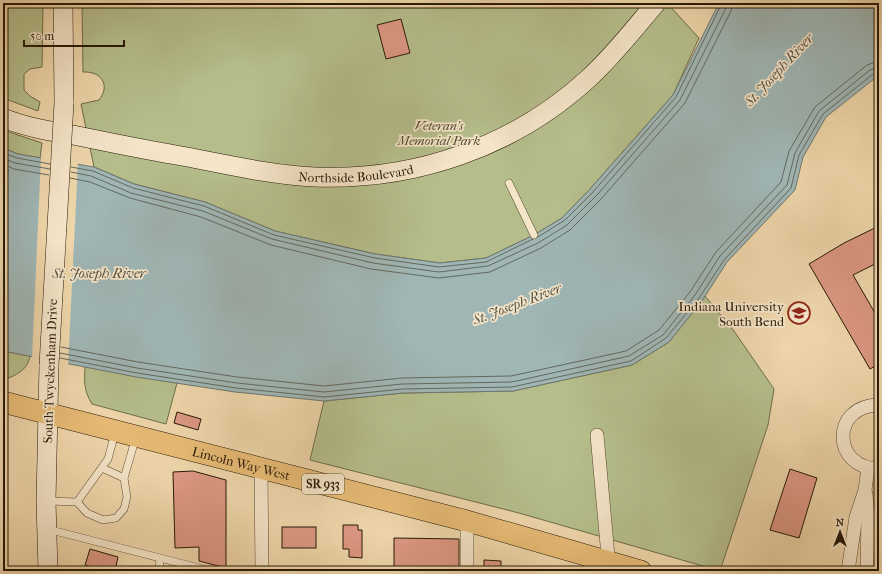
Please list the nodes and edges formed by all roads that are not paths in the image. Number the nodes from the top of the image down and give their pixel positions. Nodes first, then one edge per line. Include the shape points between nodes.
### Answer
1 (64, 3) edge
2 (656, 3) edge
3 (3, 118) edge
4 (509, 183) dead end
5 (534, 235) dead end
6 (3, 402) edge
7 (879, 405) edge
8 (47, 413) junction
9 (116, 431) junction
10 (597, 435) dead end
11 (136, 436) junction
12 (102, 468) junction
13 (874, 468) edge
14 (261, 469) junction
15 (124, 478) junction
16 (865, 490) junction
17 (46, 502) junction
18 (77, 502) junction
19 (466, 521) junction
20 (47, 529) junction
21 (160, 558) junction
22 (609, 566) edge
23 (48, 571) edge
24 (159, 571) edge
25 (211, 571) edge
26 (262, 571) edge
27 (467, 571) edge
28 (641, 571) edge
29 (848, 571) edge
30 (867, 571) edge

1 - 8 street, South Twyckenham Drive, bridge via 64,103
2 - 3 street, Northside Boulevard via 589,78 536,119 457,157 392,173 343,177 283,174 63,133
4 - 5 lane
6 - 8 main road, Lincoln Way West / SR 933
7 - 13 street via 858,409 849,417 842,436 850,458 858,464
8 - 9 main road, Lincoln Way West / SR 933
8 - 17 street, South Twyckenham Drive
9 - 11 main road, Lincoln Way West / SR 933
9 - 12 lane via 108,459
10 - 22 street
11 - 14 main road, Lincoln Way West / SR 933
11 - 15 lane
12 - 15 lane
12 - 18 lane
13 - 16 street
14 - 19 main road, Lincoln Way West / SR 933
14 - 26 street
15 - 18 lane via 127,497 124,509 116,518 103,520 86,513
16 - 29 street via 856,517
16 - 30 street via 868,516
17 - 18 lane
17 - 20 street, South Twyckenham Drive
19 - 22 main road, Lincoln Way West / SR 933
19 - 27 street
20 - 21 lane
20 - 23 street, South Twyckenham Drive
21 - 24 lane
21 - 25 lane
22 - 28 main road, Lincoln Way West / SR 933

